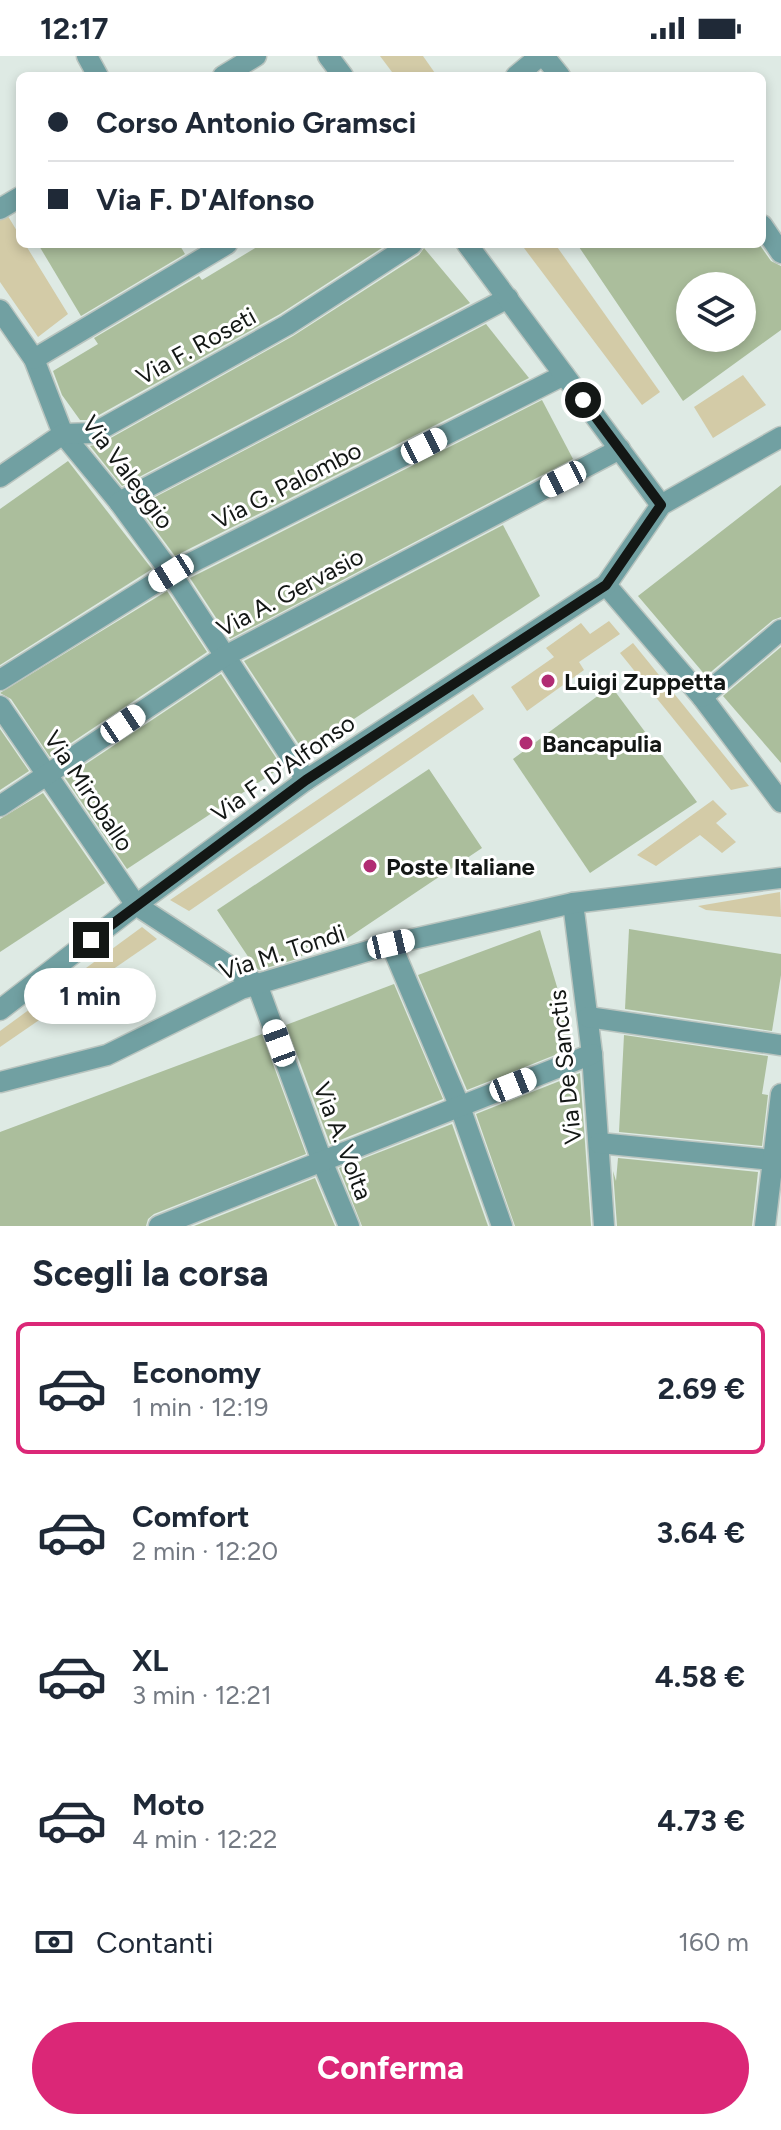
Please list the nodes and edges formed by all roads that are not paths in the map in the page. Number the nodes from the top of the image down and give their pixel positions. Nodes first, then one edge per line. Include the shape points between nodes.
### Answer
1 (256, 56) edge
2 (542, 56) edge
3 (230, 72) edge
4 (521, 72) edge
5 (556, 72) edge
6 (766, 231) edge
7 (406, 248) edge
8 (470, 248) edge
9 (204, 250) edge
10 (781, 253) edge
11 (508, 298) junction
12 (0, 310) edge
13 (34, 359) junction
14 (564, 375) junction
15 (63, 434) junction
16 (781, 437) edge
17 (620, 449) junction
18 (0, 477) edge
19 (119, 502) junction
20 (661, 505) junction
21 (171, 573) junction
22 (606, 585) junction
23 (781, 630) edge
24 (225, 656) junction
25 (0, 680) edge
26 (702, 697) junction
27 (0, 706) edge
28 (46, 775) junction
29 (306, 780) junction
30 (781, 802) edge
31 (0, 806) edge
32 (781, 878) edge
33 (573, 903) junction
34 (136, 905) junction
35 (391, 944) junction
36 (257, 984) junction
37 (0, 1010) edge
38 (588, 1017) junction
39 (781, 1045) edge
40 (592, 1054) junction
41 (0, 1082) edge
42 (781, 1094) edge
43 (460, 1107) junction
44 (599, 1143) junction
45 (773, 1160) junction
46 (322, 1161) junction
47 (159, 1226) edge
48 (349, 1226) edge
49 (502, 1226) edge
50 (604, 1226) edge
51 (765, 1226) edge

1 - 3 street
2 - 4 street
2 - 5 street
6 - 10 street
7 - 15 street, Via F. Roseti via 287,325 94,433
8 - 11 street
9 - 13 street
11 - 14 street
11 - 19 street
12 - 13 street, Via Valeggio
13 - 15 street, Via Valeggio
14 - 17 street
14 - 21 street, Via G. Palombo
15 - 18 street, Via F. Roseti
15 - 19 street, Via Valeggio
16 - 20 street
17 - 20 street
17 - 24 street, Via A. Gervasio
19 - 21 street, Via Valeggio
20 - 22 street
21 - 24 street, Via Valeggio
21 - 25 street, Via G. Palombo
22 - 26 street
22 - 29 street, Via F. D'Alfonso
23 - 26 street
24 - 28 street, Via A. Gervasio
24 - 29 street, Via Valeggio
26 - 30 street
27 - 28 street, Via Miroballo
28 - 31 street, Via A. Gervasio
28 - 34 street, Via Miroballo
29 - 34 street, Via F. D'Alfonso
32 - 33 street, Via M. Tondi
33 - 35 street, Via M. Tondi
33 - 38 street, Via De Sanctis
34 - 36 street
34 - 37 street, Via F. D'Alfonso
35 - 36 street, Via M. Tondi
35 - 43 street
36 - 41 street, Via M. Tondi via 107,1055
36 - 46 street, Via A. Volta
38 - 39 street
38 - 40 street, Via De Sanctis
40 - 43 street
40 - 44 street, Via De Sanctis
42 - 45 street
43 - 46 street
43 - 49 street
44 - 45 street
44 - 50 street, Via De Sanctis
45 - 51 street
46 - 47 street
46 - 48 street, Via A. Volta

